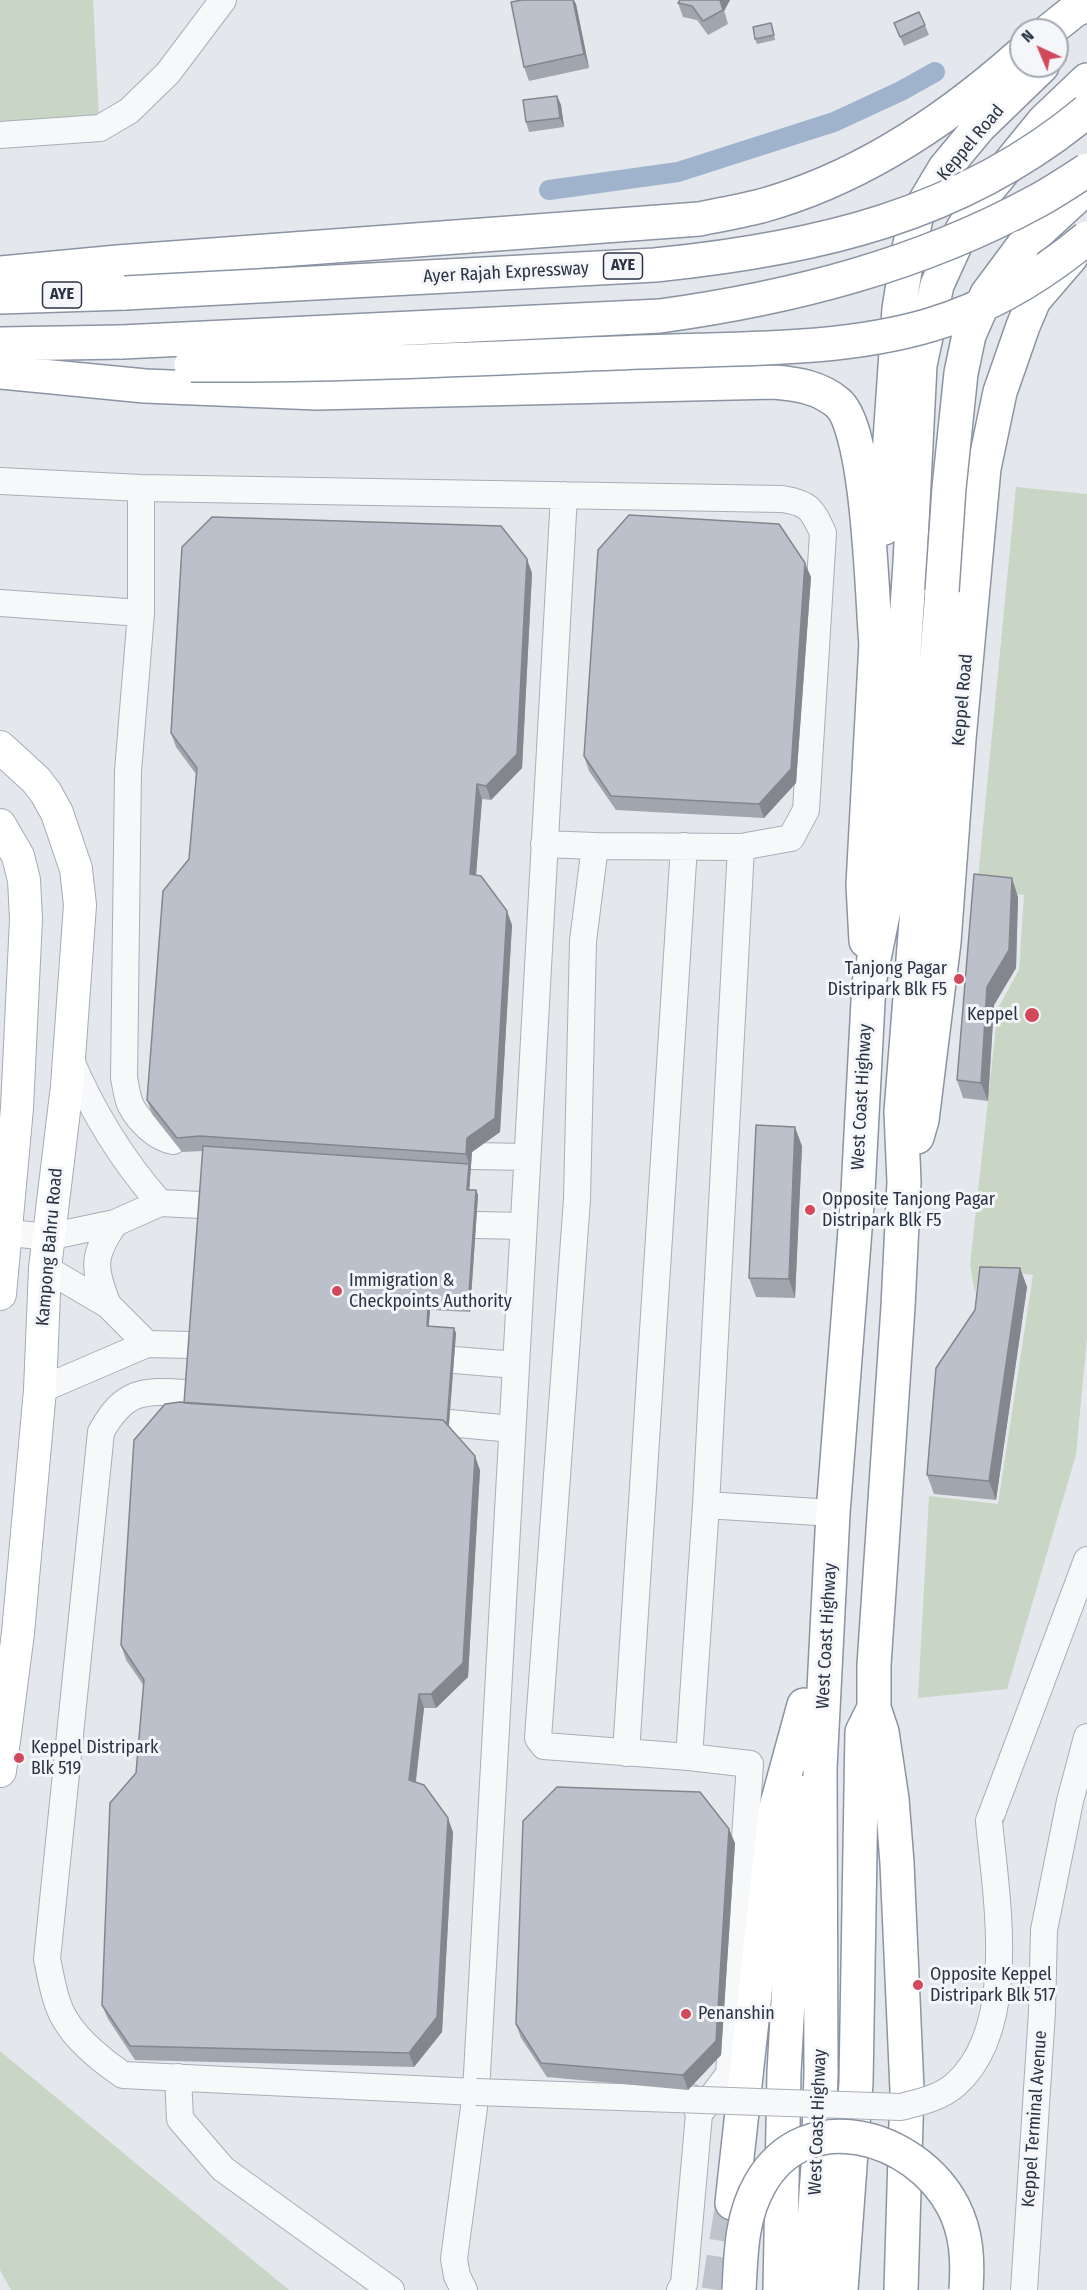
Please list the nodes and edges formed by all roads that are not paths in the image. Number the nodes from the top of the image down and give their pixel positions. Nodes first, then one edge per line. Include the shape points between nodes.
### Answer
1 (223, 0) edge
2 (1087, 5) edge
3 (1065, 18) edge
4 (1087, 24) edge
5 (1069, 41) edge
6 (1009, 65) edge
7 (1030, 78) edge
8 (1087, 80) edge
9 (1087, 111) edge
10 (0, 135) edge
11 (1087, 170) edge
12 (1087, 188) edge
13 (1087, 238) edge
14 (1087, 243) edge
15 (1075, 263) edge
16 (0, 273) edge
17 (0, 297) edge
18 (0, 344) edge
19 (0, 370) edge
20 (0, 481) edge
21 (141, 488) junction
22 (564, 495) junction
23 (0, 603) edge
24 (141, 613) junction
25 (876, 646) junction
26 (0, 747) edge
27 (0, 825) edge
28 (544, 844) junction
29 (596, 846) junction
30 (684, 846) junction
31 (741, 848) junction
32 (869, 983) junction
33 (68, 1071) junction
34 (11, 1120) edge
35 (173, 1141) edge
36 (472, 1156) dead end
37 (527, 1157) junction
38 (904, 1182) junction
39 (160, 1203) junction
40 (201, 1205) edge
41 (115, 1223) junction
42 (476, 1225) edge
43 (523, 1226) junction
44 (3, 1232) edge
45 (48, 1237) junction
46 (45, 1268) junction
47 (0, 1294) edge
48 (108, 1305) junction
49 (147, 1344) junction
50 (191, 1345) edge
51 (454, 1360) edge
52 (516, 1365) junction
53 (40, 1390) junction
54 (187, 1393) edge
55 (449, 1423) edge
56 (512, 1429) junction
57 (706, 1505) junction
58 (833, 1513) junction
59 (1087, 1560) edge
60 (804, 1705) junction
61 (874, 1708) junction
62 (1087, 1737) edge
63 (626, 1753) junction
64 (689, 1757) junction
65 (0, 1771) edge
66 (1078, 1804) edge
67 (178, 2077) junction
68 (688, 2090) dead end
69 (476, 2092) junction
70 (699, 2114) junction
71 (732, 2203) tunnel mouth
72 (682, 2287) edge
73 (391, 2290) edge
74 (464, 2290) edge
75 (739, 2290) edge
76 (780, 2290) edge
77 (809, 2290) edge
78 (841, 2290) edge
79 (901, 2290) edge
80 (966, 2290) edge
81 (1024, 2290) edge

1 - 10 lane via 168,74 129,111 100,128
2 - 3 highway
4 - 5 highway
6 - 16 highway via 918,134 812,189 762,206 699,219
7 - 25 highway, Keppel Road via 979,127 945,168 917,215 899,309
8 - 32 highway via 1044,121 982,197 940,276 930,309 920,365 888,890
9 - 17 highway, Ayer Rajah Expressway / AYE, bridge via 1026,157 975,186 871,226 774,249 655,265
11 - 18 highway, bridge via 1037,201 934,249 834,282 728,307 660,316 122,342
12 - 38 highway, bridge via 1041,228 1001,272 969,335 961,373 902,1101
13 - 19 highway, bridge via 1037,276 983,304 931,325 880,337 772,346 345,364
14 - 15 highway, Keppel Road
15 - 38 highway, Keppel Road via 1034,300 1000,393 984,468 944,942 922,1120
19 - 25 highway via 145,386 317,393 738,382 813,388 839,404 856,440
20 - 21 lane
21 - 22 lane
21 - 24 lane
22 - 28 lane
22 - 31 lane via 782,499 802,502 815,515 824,533 806,810 791,838
23 - 24 lane
24 - 35 lane via 128,771 124,1078 131,1106 162,1139
25 - 32 highway, Keppel Road via 863,885
26 - 33 main road, Kampong Bahru Road via 46,793 76,869 80,905
27 - 34 main road via 18,856 25,890 26,954
28 - 29 lane
28 - 37 lane
29 - 30 lane
29 - 63 lane via 583,941 577,1199 538,1738 544,1746
30 - 31 lane
30 - 63 lane
31 - 57 lane
32 - 58 highway, West Coast Highway via 858,1191
33 - 34 main road via 55,1084 31,1094
33 - 39 lane via 135,1174
33 - 45 main road, Kampong Bahru Road
34 - 44 main road
36 - 37 lane
37 - 43 lane
38 - 61 highway, West Coast Highway
39 - 40 lane
39 - 41 lane
41 - 45 lane
41 - 48 lane via 99,1248 97,1260 98,1279
42 - 43 lane
43 - 52 lane
44 - 45 lane
44 - 47 main road
45 - 46 main road, Kampong Bahru Road
46 - 48 lane
46 - 53 main road, Kampong Bahru Road
48 - 49 lane
49 - 50 lane
49 - 53 lane
51 - 52 lane
52 - 56 lane
53 - 65 main road, Kampong Bahru Road via 18,1633
54 - 67 lane via 140,1394 118,1405 101,1431 47,1959 65,2021 101,2060 123,2075
55 - 56 lane
56 - 69 lane
57 - 58 lane
57 - 64 lane
58 - 60 highway
58 - 77 highway, West Coast Highway via 820,1768 821,2074
59 - 69 lane, bridge via 989,1821 1000,1948 995,1996 988,2036 955,2085 930,2100 901,2107
60 - 71 highway via 775,1811
60 - 76 highway via 784,2072
61 - 78 highway, West Coast Highway via 862,1732 856,2083
61 - 79 highway via 882,1732 892,1799 897,1863 907,2090
62 - 66 lane, Keppel Terminal Avenue
63 - 64 lane
64 - 70 lane via 750,1764 729,2074
66 - 81 lane, Keppel Terminal Avenue via 1044,1930
67 - 69 lane
67 - 73 lane via 180,2120 223,2169
68 - 70 lane
69 - 74 lane via 454,2259
70 - 72 lane
75 - 80 highway, bridge via 746,2218 760,2183 790,2151 807,2142 847,2136 867,2138 903,2154 938,2184 952,2205 964,2236 968,2260

